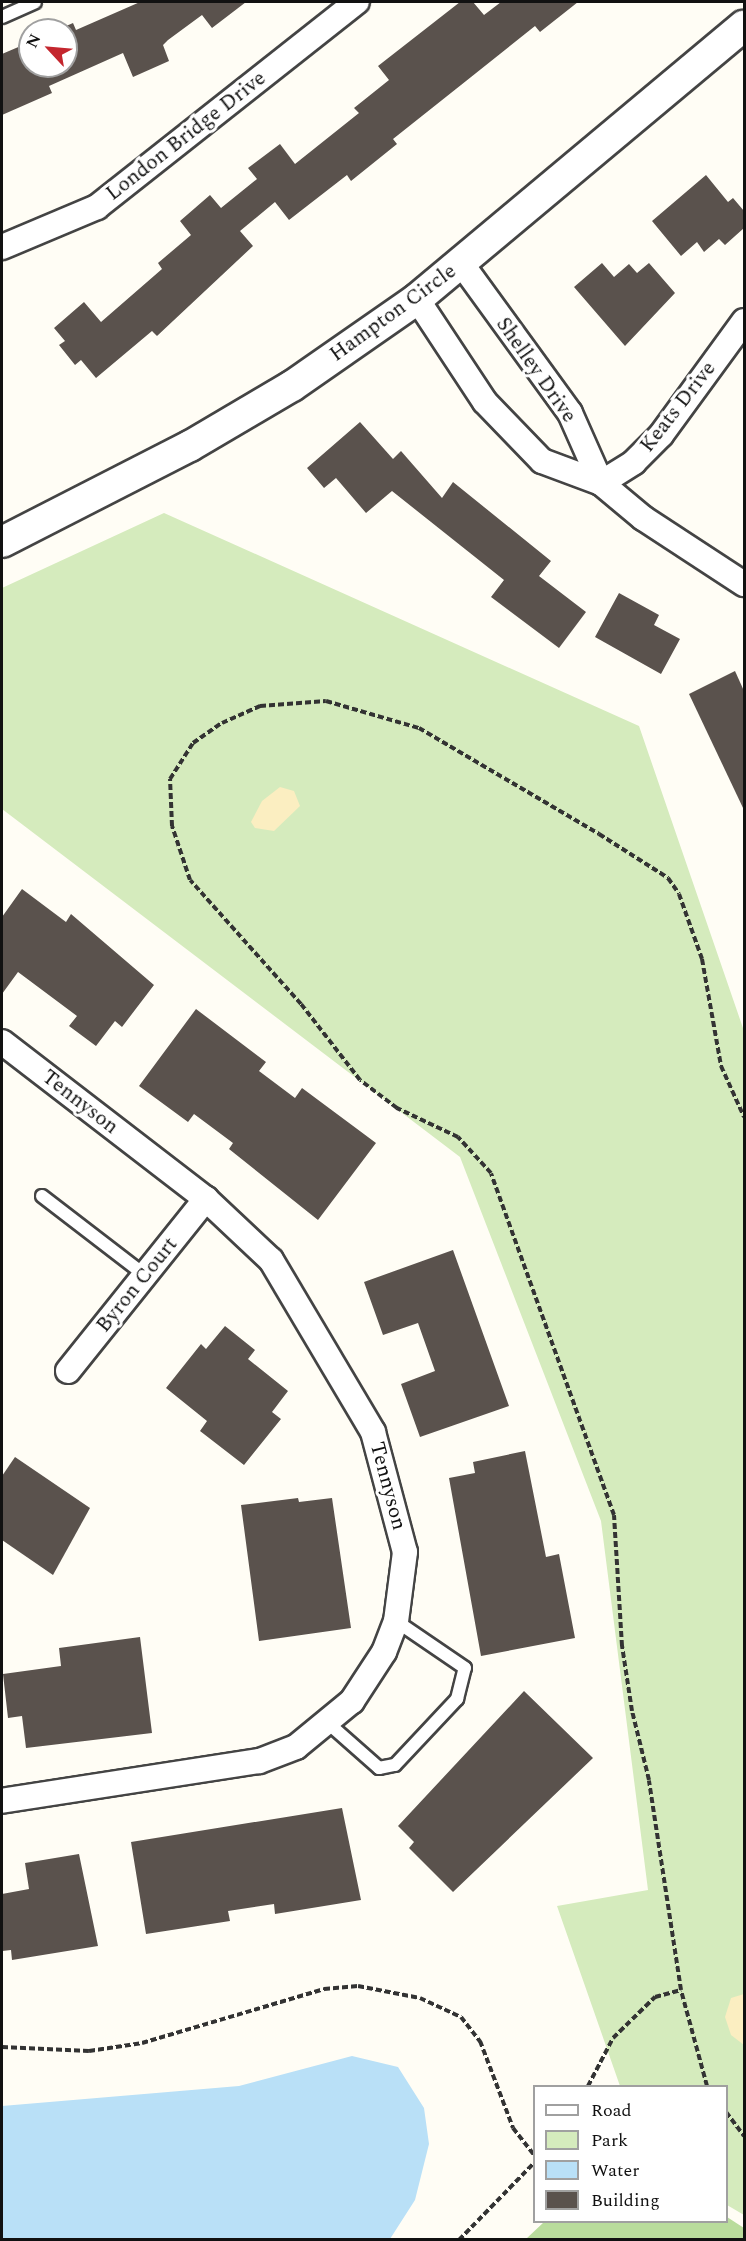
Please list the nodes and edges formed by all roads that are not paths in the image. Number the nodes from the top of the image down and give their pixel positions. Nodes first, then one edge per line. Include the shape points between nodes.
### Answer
1 (35, 2) edge
2 (357, 2) edge
3 (2, 17) edge
4 (744, 26) edge
5 (2, 247) edge
6 (461, 263) junction
7 (417, 299) junction
8 (744, 321) edge
9 (601, 483) junction
10 (2, 542) edge
11 (744, 584) edge
12 (2, 1042) edge
13 (42, 1196) dead end
14 (206, 1199) junction
15 (145, 1275) junction
16 (68, 1371) dead end
17 (396, 1621) junction
18 (328, 1723) junction
19 (2, 1801) edge

1 - 3 lane
2 - 5 street, London Bridge Drive via 97,207
4 - 6 street, Hampton Circle
6 - 7 street, Hampton Circle
6 - 9 street, Shelley Drive via 570,413
7 - 9 street, Shelley Drive via 513,433 542,461
7 - 10 street, Hampton Circle via 292,386 190,446
8 - 9 street, Keats Drive via 661,435 634,462
9 - 11 street, Shelley Drive via 643,518
12 - 14 street, Tennyson
13 - 15 lane
14 - 15 street, Byron Court
14 - 17 street, Tennyson via 246,1233 293,1290 373,1432 405,1552
15 - 16 street, Byron Court
17 - 18 street, Tennyson via 368,1680
17 - 18 lane via 465,1668 457,1699 395,1765 379,1768
18 - 19 street, Tennyson via 296,1747 259,1761

